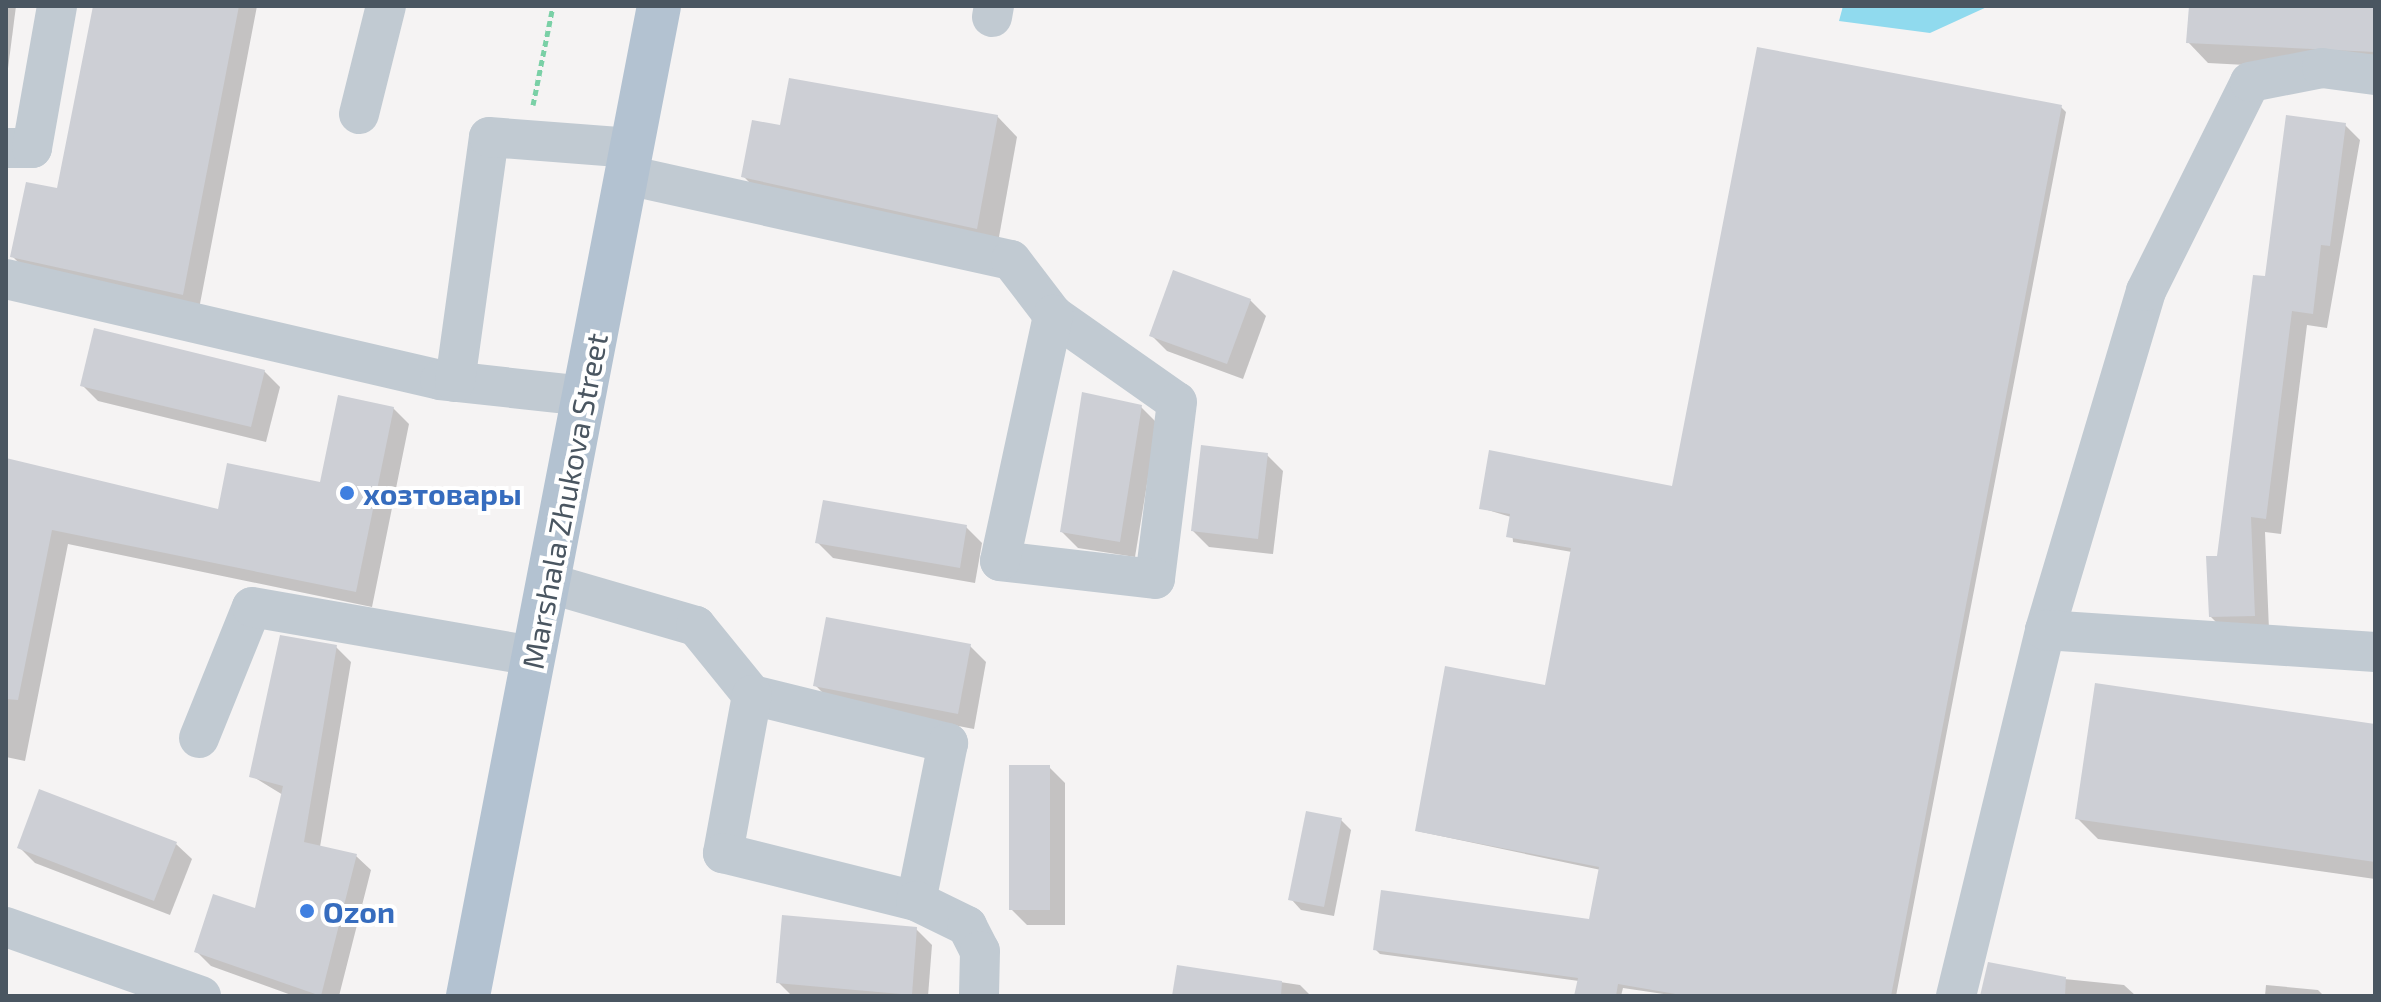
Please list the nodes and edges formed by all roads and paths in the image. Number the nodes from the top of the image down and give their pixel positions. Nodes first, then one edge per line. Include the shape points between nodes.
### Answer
1 (57, 6) edge
2 (386, 6) edge
3 (659, 6) edge
4 (2375, 75) edge
5 (359, 114) dead end
6 (6, 148) edge
7 (629, 161) junction
8 (6, 279) edge
9 (1053, 315) junction
10 (455, 382) junction
11 (584, 396) junction
12 (548, 583) junction
13 (2045, 630) junction
14 (2375, 652) edge
15 (534, 656) junction
16 (752, 695) junction
17 (199, 738) dead end
18 (916, 901) junction
19 (6, 927) edge
20 (201, 996) edge
21 (468, 996) edge
22 (979, 996) edge
23 (1956, 996) edge

1 - 6 street via 32,148
2 - 5 street
3 - 7 main road, Marshala Zhukova Street
4 - 13 street via 2322,68 2250,82 2146,291
7 - 9 street via 1011,260
7 - 10 street via 489,137
7 - 11 main road, Marshala Zhukova Street
8 - 10 street
9 - 9 street via 1177,402 1155,579 1000,561
10 - 11 street
11 - 12 main road, Marshala Zhukova Street
12 - 15 main road, Marshala Zhukova Street
12 - 16 street via 696,626
13 - 14 street
13 - 23 street
15 - 17 street via 252,607
15 - 21 main road, Marshala Zhukova Street
16 - 18 street via 723,853
16 - 18 street via 948,743
18 - 22 street via 967,926 980,951
19 - 20 street

